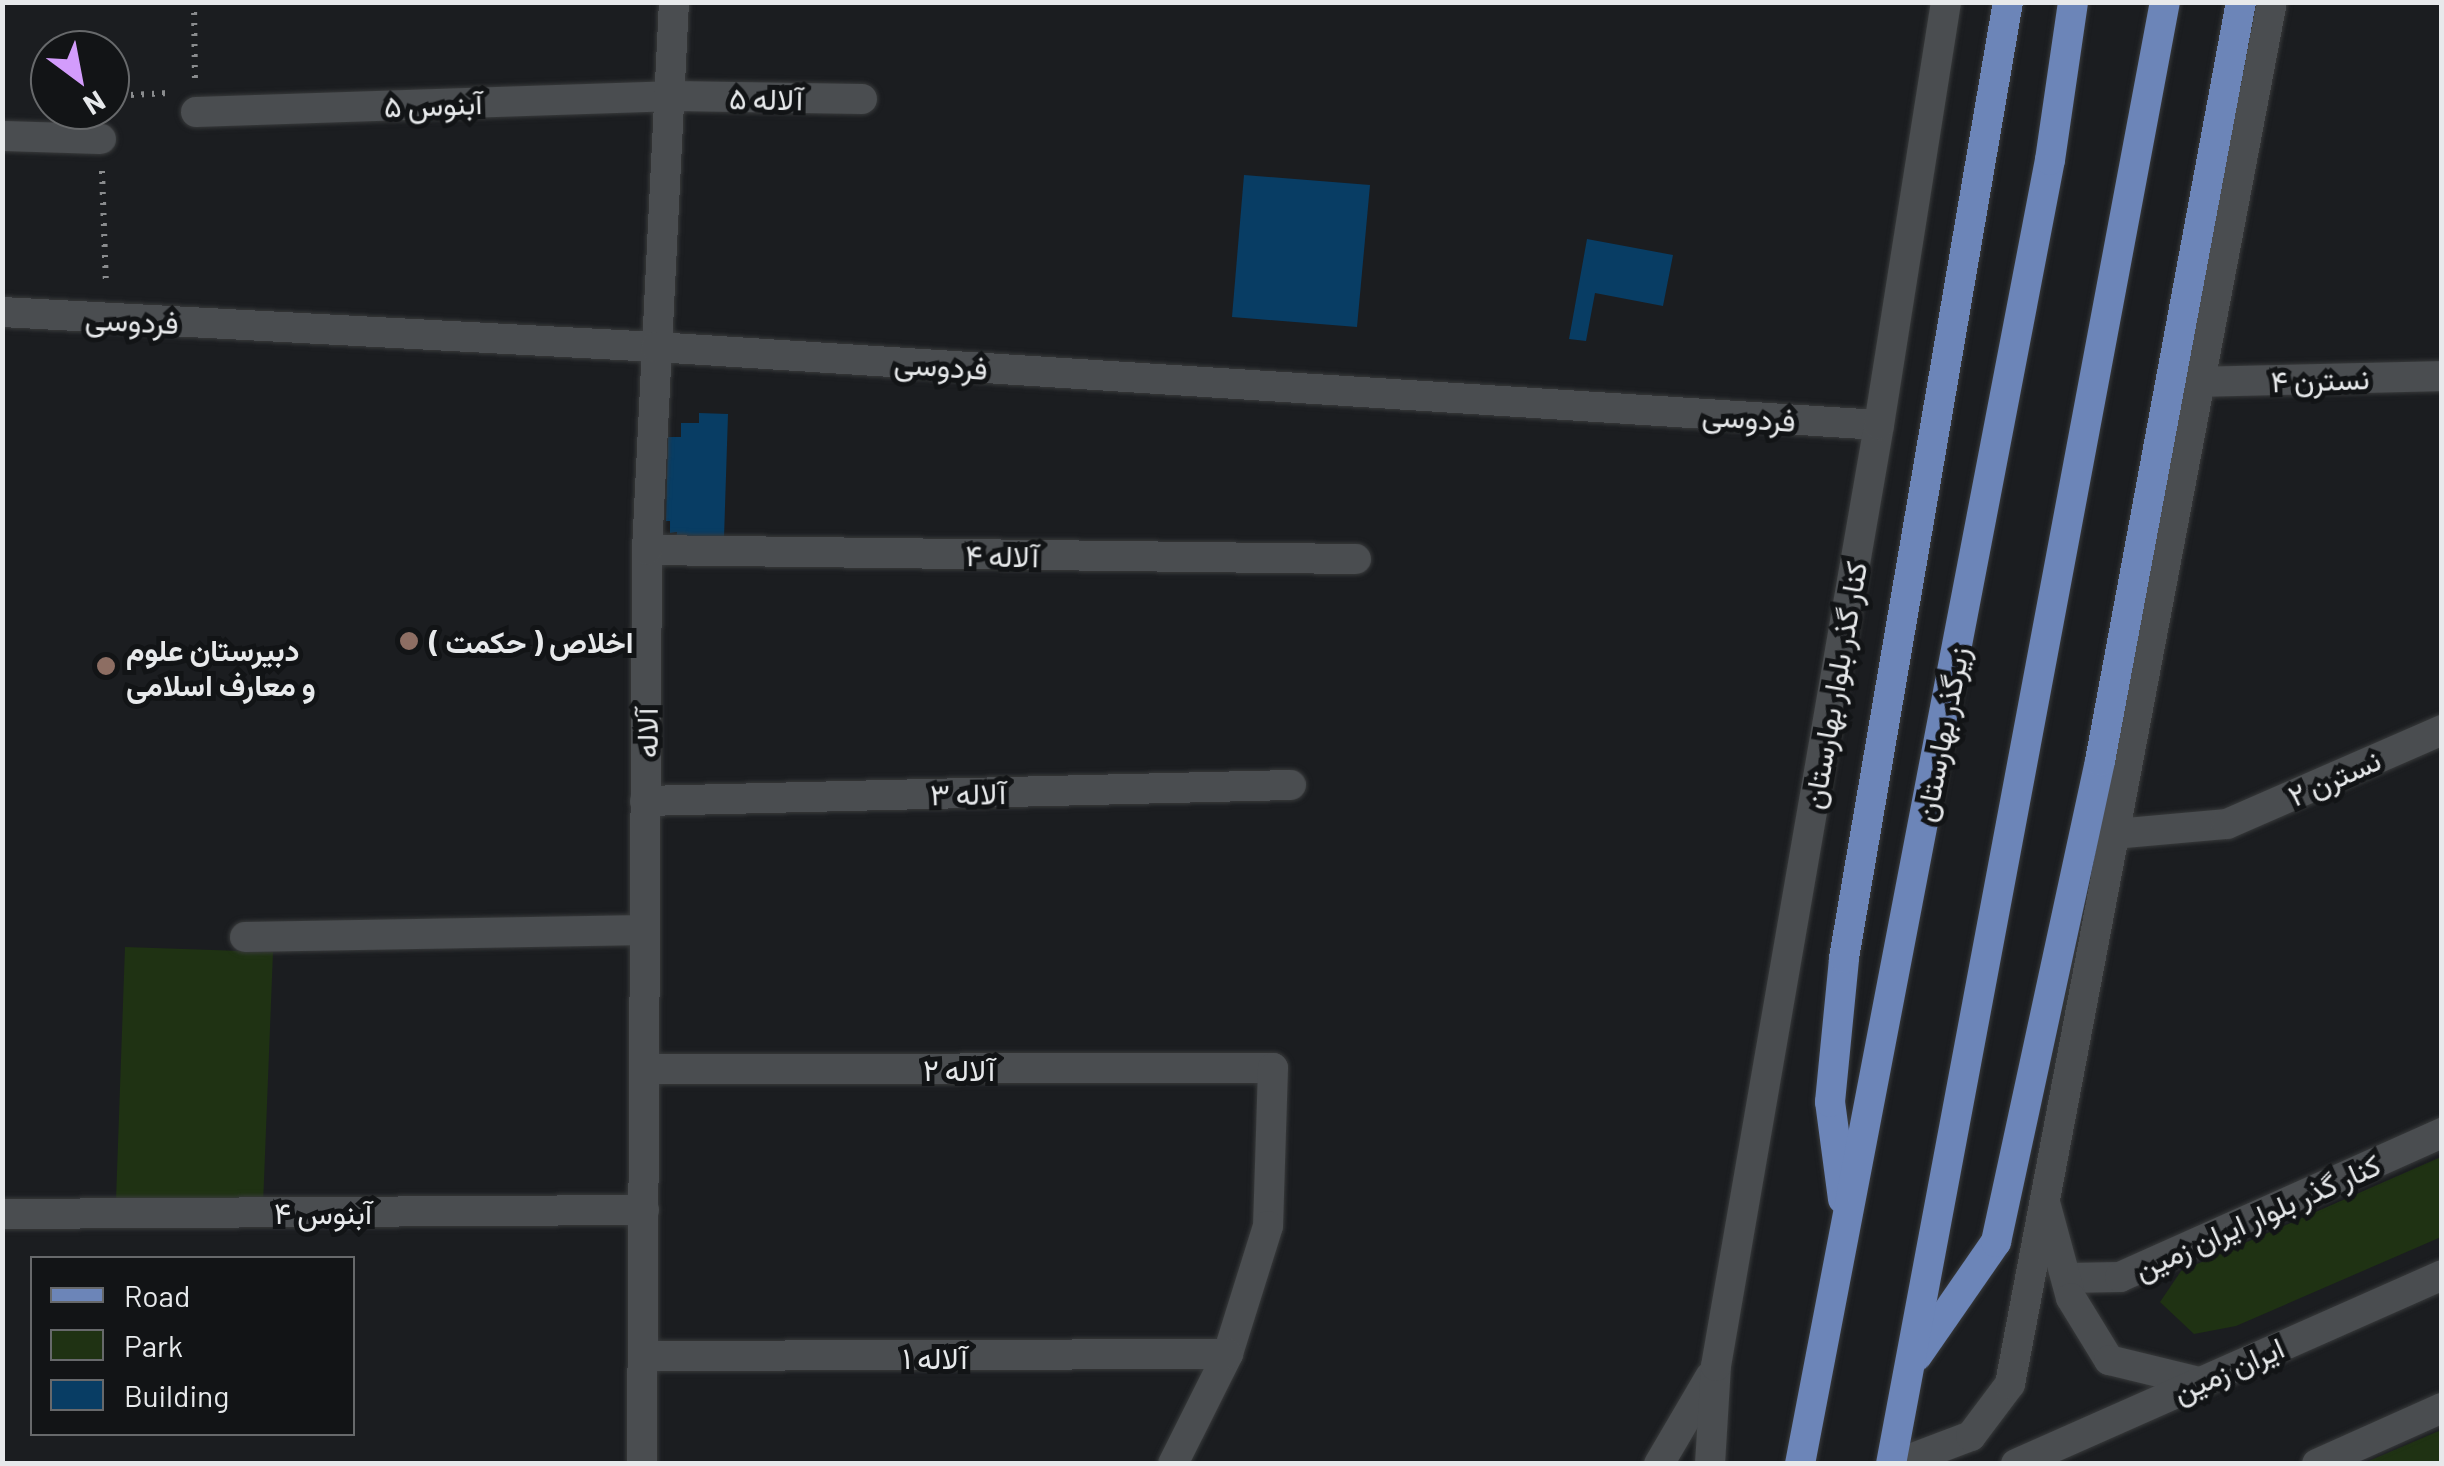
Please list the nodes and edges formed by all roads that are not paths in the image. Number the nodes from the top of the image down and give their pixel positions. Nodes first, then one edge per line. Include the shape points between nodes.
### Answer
1 (674, 2) edge
2 (1946, 2) edge
3 (2008, 2) edge
4 (2073, 2) edge
5 (2165, 2) edge
6 (2241, 2) edge
7 (2272, 2) edge
8 (670, 96) junction
9 (862, 99) dead end
10 (196, 102) road end
11 (2, 136) edge
12 (101, 140) road end
13 (2, 312) edge
14 (656, 347) junction
15 (2442, 376) edge
16 (2200, 382) junction
17 (1879, 425) junction
18 (647, 550) junction
19 (1356, 559) dead end
20 (2442, 730) edge
21 (1291, 784) dead end
22 (646, 801) junction
23 (2114, 834) junction
24 (645, 930) junction
25 (244, 938) dead end
26 (644, 1070) junction
27 (2442, 1133) edge
28 (2044, 1198) junction
29 (644, 1210) junction
30 (2, 1214) edge
31 (1846, 1228) junction
32 (2442, 1275) edge
33 (2067, 1278) junction
34 (1228, 1354) junction
35 (643, 1356) junction
36 (1716, 1366) junction
37 (1910, 1366) junction
38 (2199, 1382) junction
39 (2442, 1408) edge
40 (642, 1464) edge
41 (1173, 1464) edge
42 (1658, 1464) edge
43 (1710, 1464) edge
44 (1800, 1464) edge
45 (1894, 1464) edge
46 (2016, 1464) edge
47 (2317, 1464) edge

1 - 8 street, آلاله
2 - 17 street, کنار گذر بلوار بهارستان
3 - 31 main road via 1844,958 1830,1102
4 - 31 main road, زیرگذر بهارستان via 2050,160
5 - 37 main road
6 - 37 main road via 2100,760 1996,1242
7 - 16 street
8 - 9 street, آلاله ۵
8 - 10 street, آبنوس ۵
8 - 14 street, آلاله
11 - 12 street
13 - 14 street, فردوسی
14 - 17 street, فردوسی
14 - 18 street, آلاله
15 - 16 street, نسترن ۴
16 - 23 street
17 - 36 street, کنار گذر بلوار بهارستان
18 - 19 street, آلاله ۴
18 - 22 street, آلاله
20 - 23 street, نسترن ۲ via 2227,824
21 - 22 street, آلاله ۳
22 - 24 street, آلاله
23 - 28 street
24 - 25 street
24 - 26 street, آلاله
26 - 29 street, آلاله
26 - 34 street, آلاله ۲ via 1273,1068 1268,1226
27 - 33 street, کنار گذر بلوار ایران زمین via 2120,1277
28 - 33 street
28 - 45 street via 2010,1384 1971,1436
29 - 30 street, آبنوس ۴
29 - 35 street, آلاله
31 - 44 main road, زیرگذر بهارستان
32 - 38 street, ایران زمین
33 - 38 street via 2071,1298 2109,1360
34 - 35 street, آلاله ۱
34 - 41 street
35 - 40 street, آلاله
36 - 42 street
36 - 43 street
37 - 45 main road
38 - 46 street, ایران زمین
39 - 47 street

